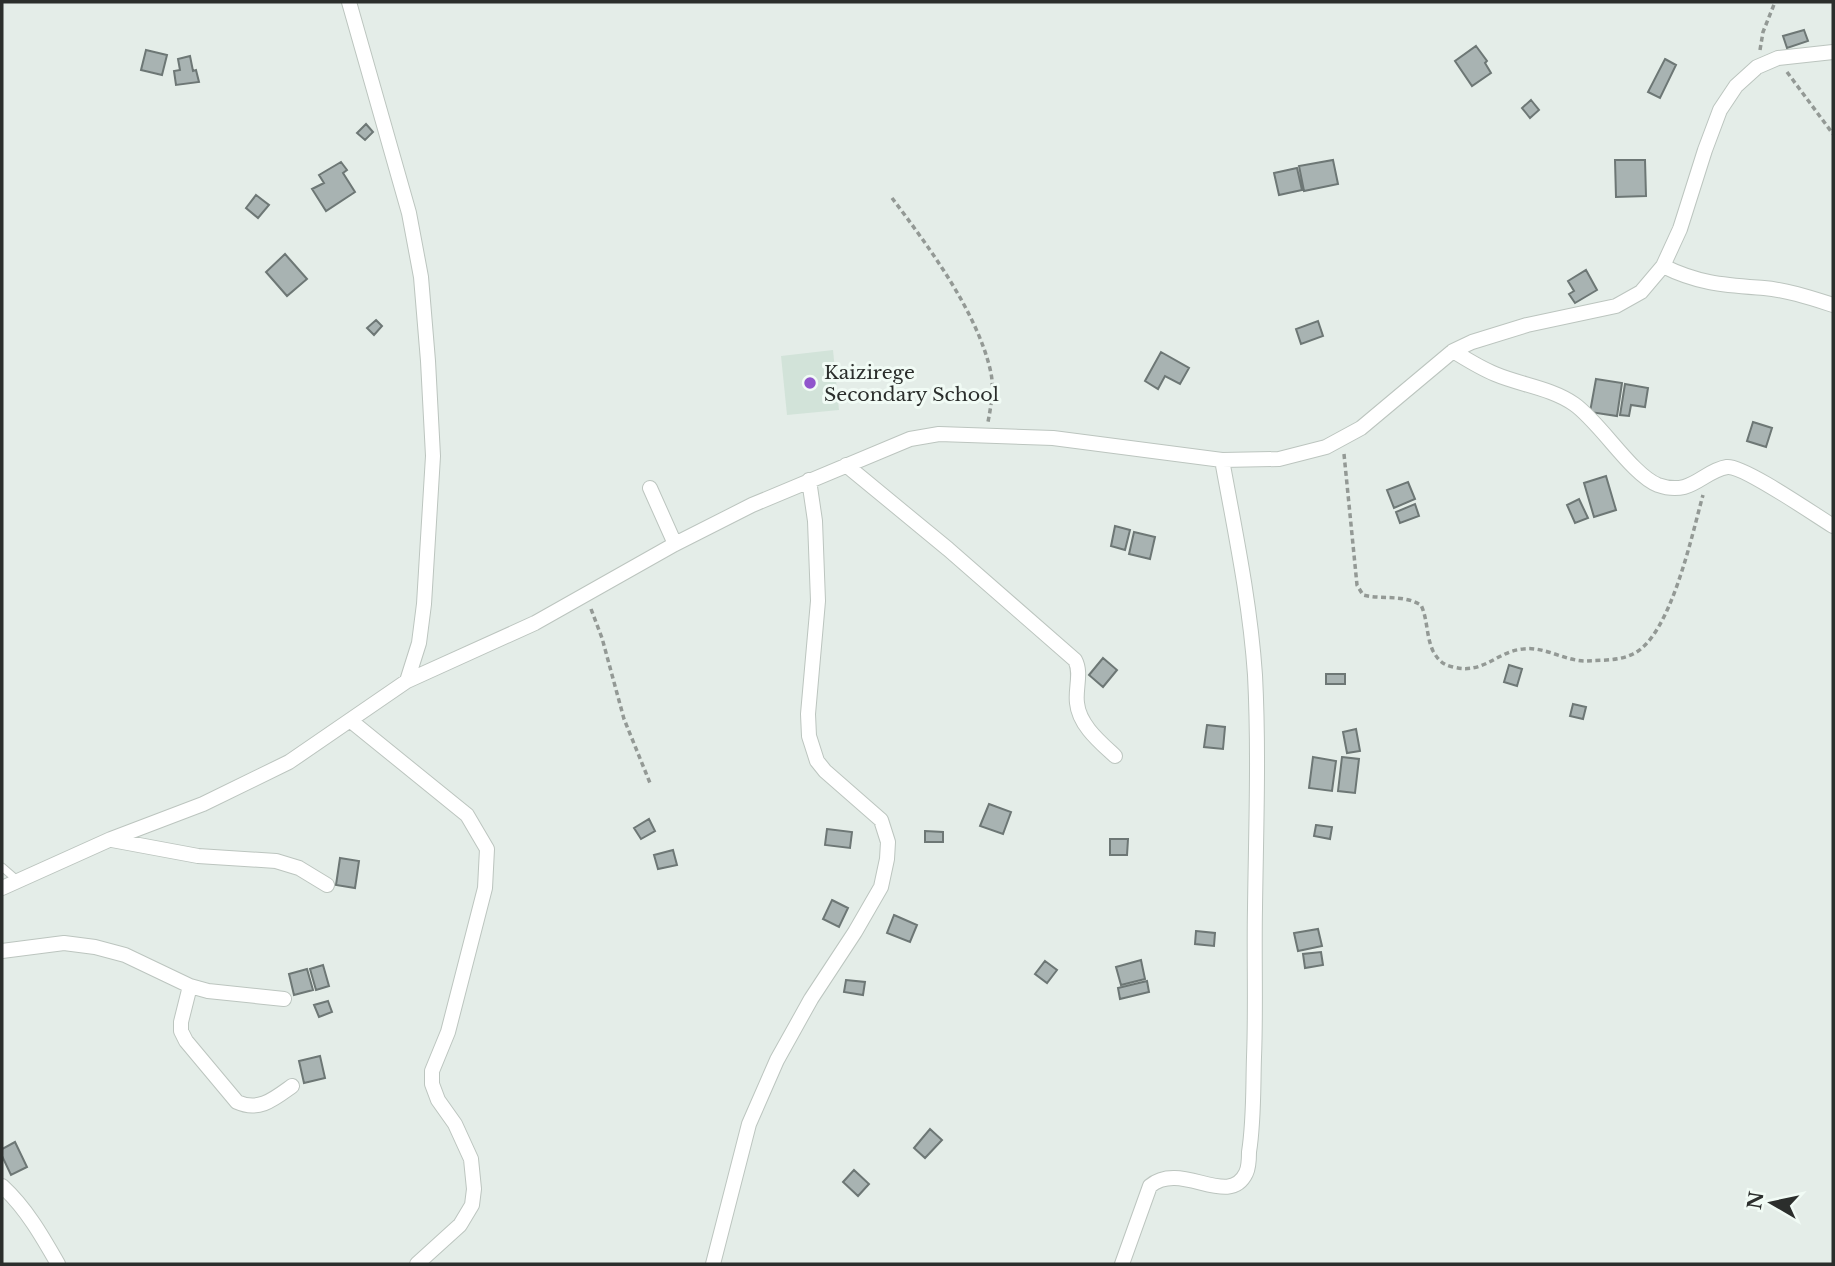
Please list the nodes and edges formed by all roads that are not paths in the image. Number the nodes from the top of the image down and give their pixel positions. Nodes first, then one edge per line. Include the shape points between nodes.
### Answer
1 (349, 2) edge
2 (1833, 52) edge
3 (1663, 266) junction
4 (1833, 305) edge
5 (1453, 351) junction
6 (1222, 460) junction
7 (846, 466) junction
8 (809, 480) junction
9 (650, 488) dead end
10 (1833, 526) edge
11 (675, 544) junction
12 (407, 681) junction
13 (351, 721) junction
14 (1115, 756) dead end
15 (111, 839) junction
16 (2, 867) edge
17 (18, 880) junction
18 (327, 885) dead end
19 (2, 888) edge
20 (2, 951) edge
21 (190, 986) junction
22 (284, 999) dead end
23 (292, 1086) dead end
24 (2, 1186) edge
25 (58, 1264) edge
26 (417, 1264) edge
27 (713, 1264) edge
28 (1122, 1264) edge

1 - 12 street via 409,213 421,277 432,470 419,643
2 - 3 street via 1778,58 1736,86 1720,110
3 - 4 street via 1705,283 1764,288
3 - 5 street via 1641,292 1616,306 1527,325
5 - 6 street via 1362,428 1326,447 1290,457
5 - 10 street via 1493,374 1574,404 1657,484 1694,485 1718,470 1738,468
6 - 7 street via 1053,438 939,434 911,439
6 - 28 street via 1255,674 1255,1025 1247,1172 1237,1185 1228,1188 1160,1178 1150,1186
7 - 8 street
7 - 14 street via 1075,660 1081,717
8 - 11 street
8 - 27 street via 818,601 809,736 825,771 881,820 888,842 887,859 881,887 777,1060 740,1159
9 - 11 street
11 - 12 street via 535,623
12 - 13 street
13 - 15 street via 289,762 215,798
13 - 26 street via 467,815 486,849 485,888 448,1032 432,1071 438,1100 471,1159 472,1205 460,1226
15 - 17 street
15 - 18 street via 198,856 276,861
16 - 17 lane
17 - 19 street
20 - 21 street via 64,943 95,947 125,955
21 - 22 street
21 - 23 street via 181,1031 237,1102 258,1106
24 - 25 street via 37,1226

